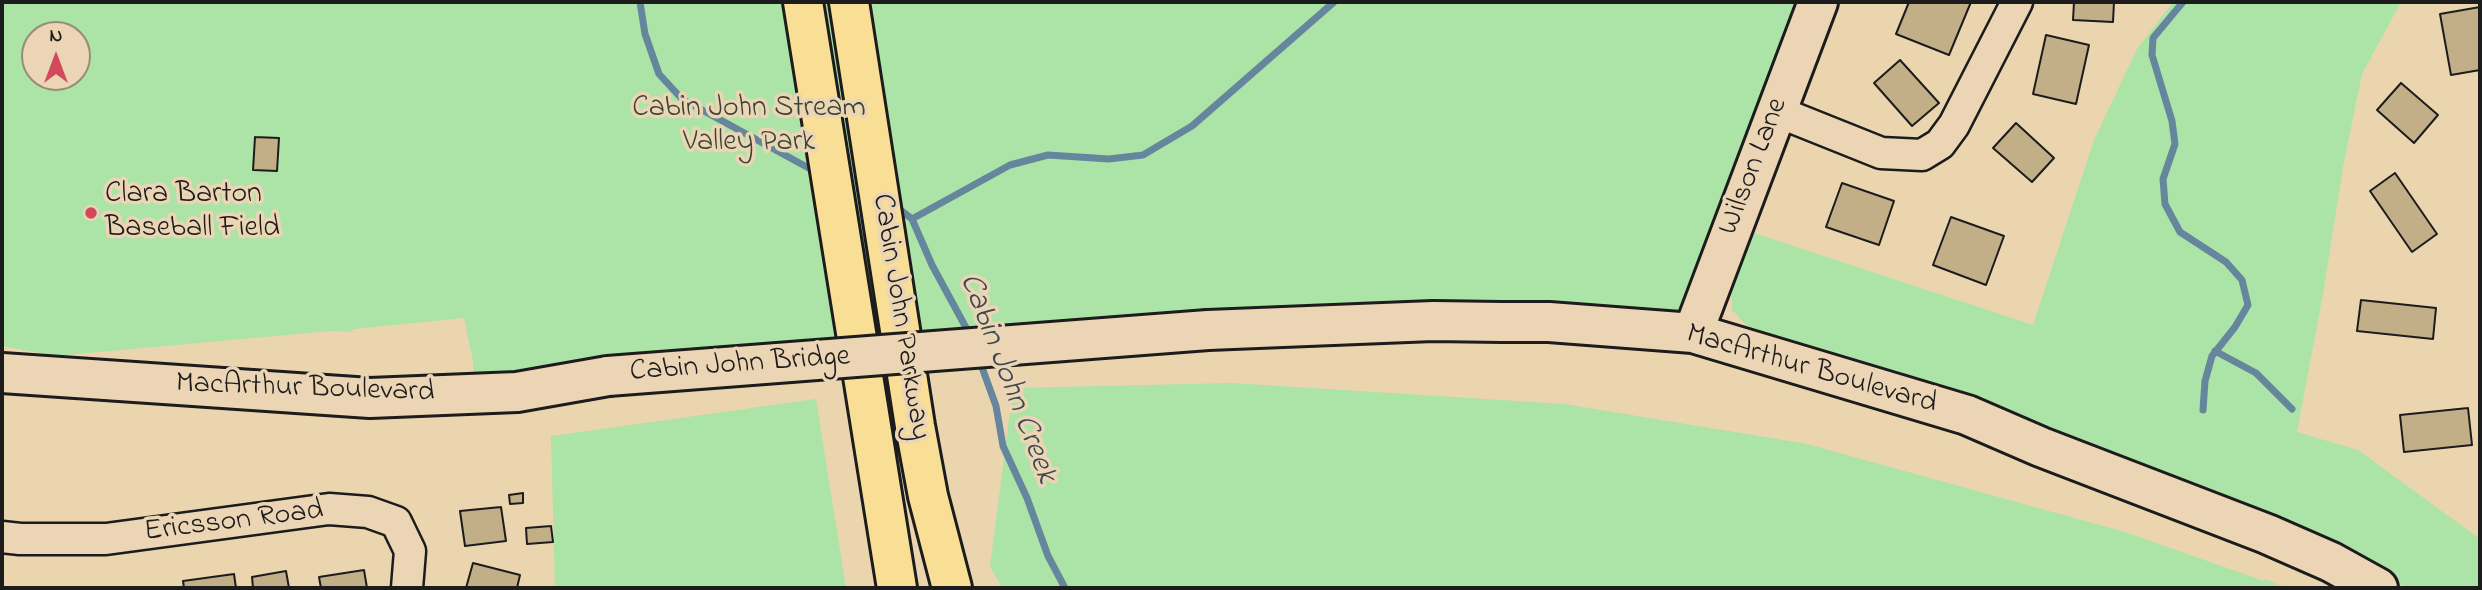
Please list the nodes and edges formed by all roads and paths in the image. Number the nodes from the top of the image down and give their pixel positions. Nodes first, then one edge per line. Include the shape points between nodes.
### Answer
1 (803, 2) edge
2 (849, 2) edge
3 (1818, 2) edge
4 (2017, 2) edge
5 (1776, 111) junction
6 (1208, 330) joint
7 (1693, 333) junction
8 (2, 373) edge
9 (608, 376) joint
10 (2, 537) edge
11 (407, 588) edge
12 (897, 588) edge
13 (952, 588) edge
14 (2378, 588) edge

1 - 12 highway, Cabin John Parkway
2 - 13 highway, Cabin John Parkway via 915,426
3 - 5 main road, Wilson Lane
4 - 5 street via 1954,125 1940,144 1922,155 1881,153
5 - 7 main road, Wilson Lane
6 - 7 main road, MacArthur Boulevard via 1433,321 1549,322
6 - 9 main road, Cabin John Bridge, bridge
7 - 14 main road, MacArthur Boulevard via 1968,415 2267,534
8 - 9 main road, MacArthur Boulevard via 370,398 517,393
10 - 11 street, Ericsson Road via 106,540 329,509 368,512 396,522 410,551

